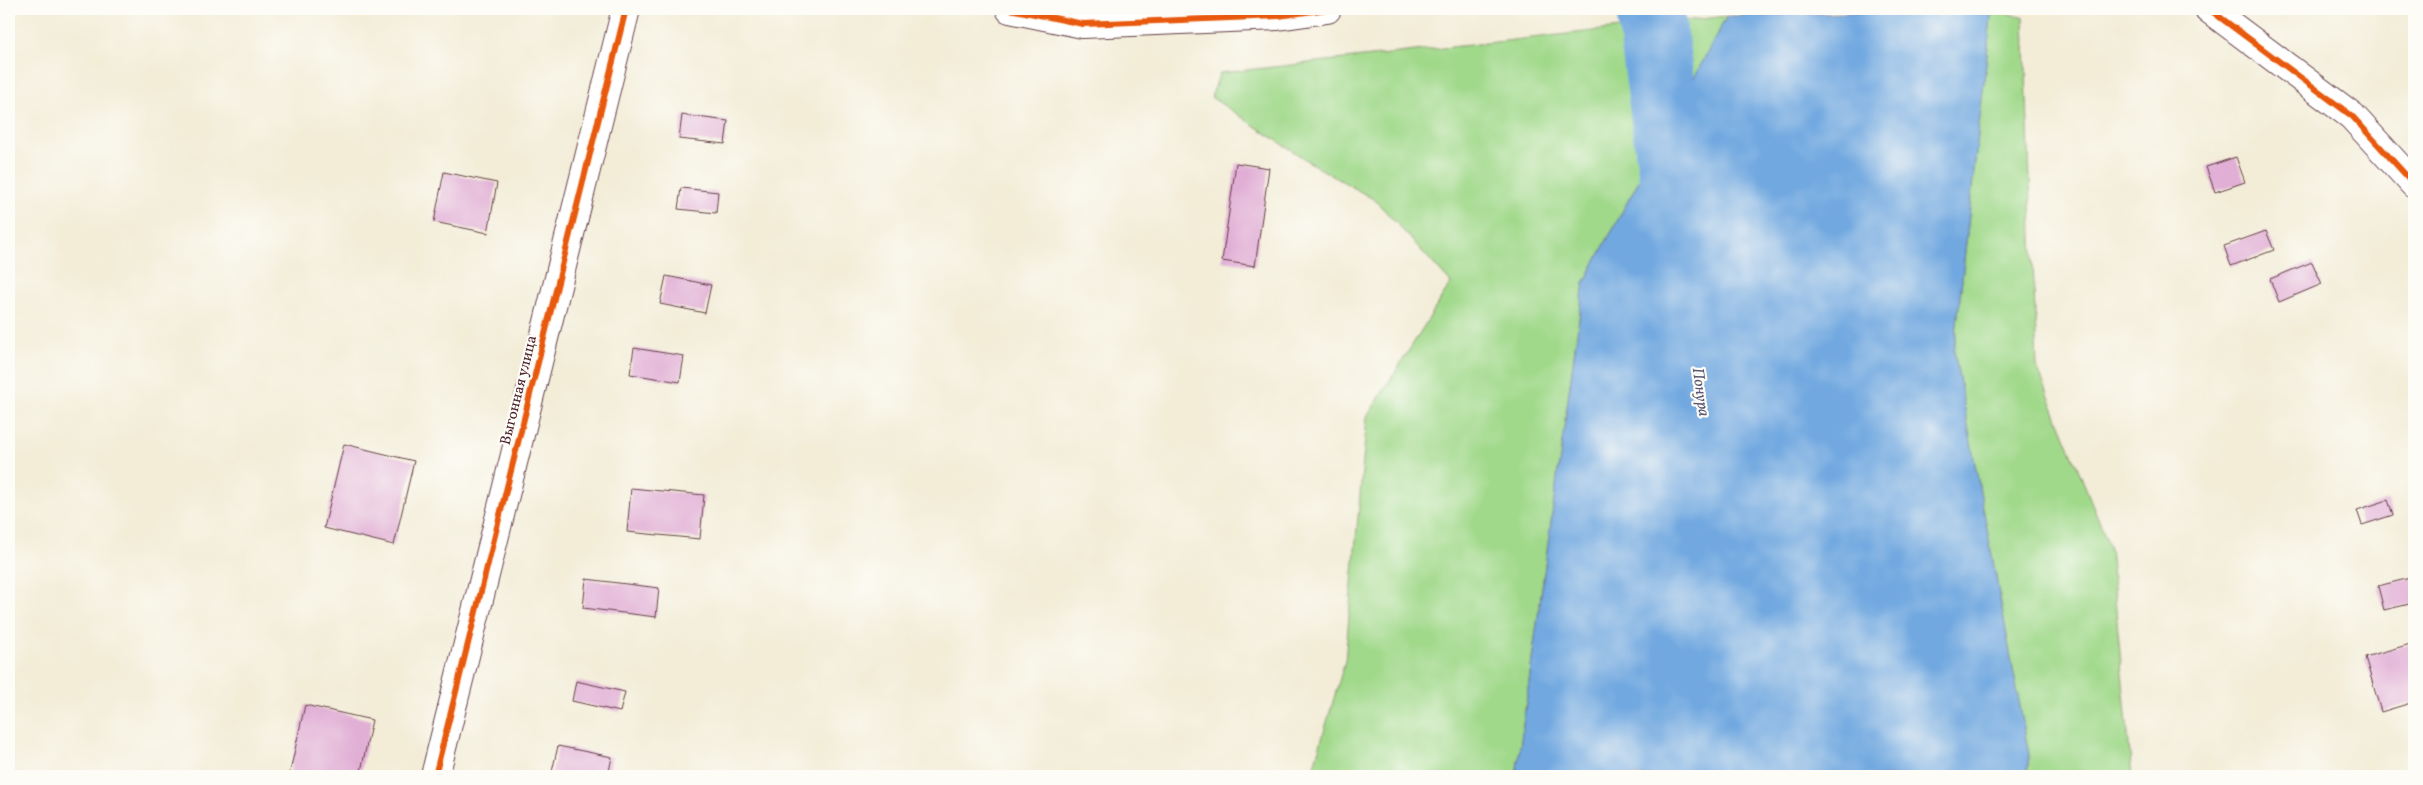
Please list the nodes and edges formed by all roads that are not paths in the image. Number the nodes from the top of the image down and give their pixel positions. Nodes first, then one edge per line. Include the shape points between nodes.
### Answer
1 (626, 9) edge
2 (1010, 9) edge
3 (1327, 9) edge
4 (2209, 9) edge
5 (2414, 184) edge
6 (435, 776) edge

1 - 6 street, Выгонная улица
2 - 3 street via 1083,24 1278,16
4 - 5 street via 2352,116

